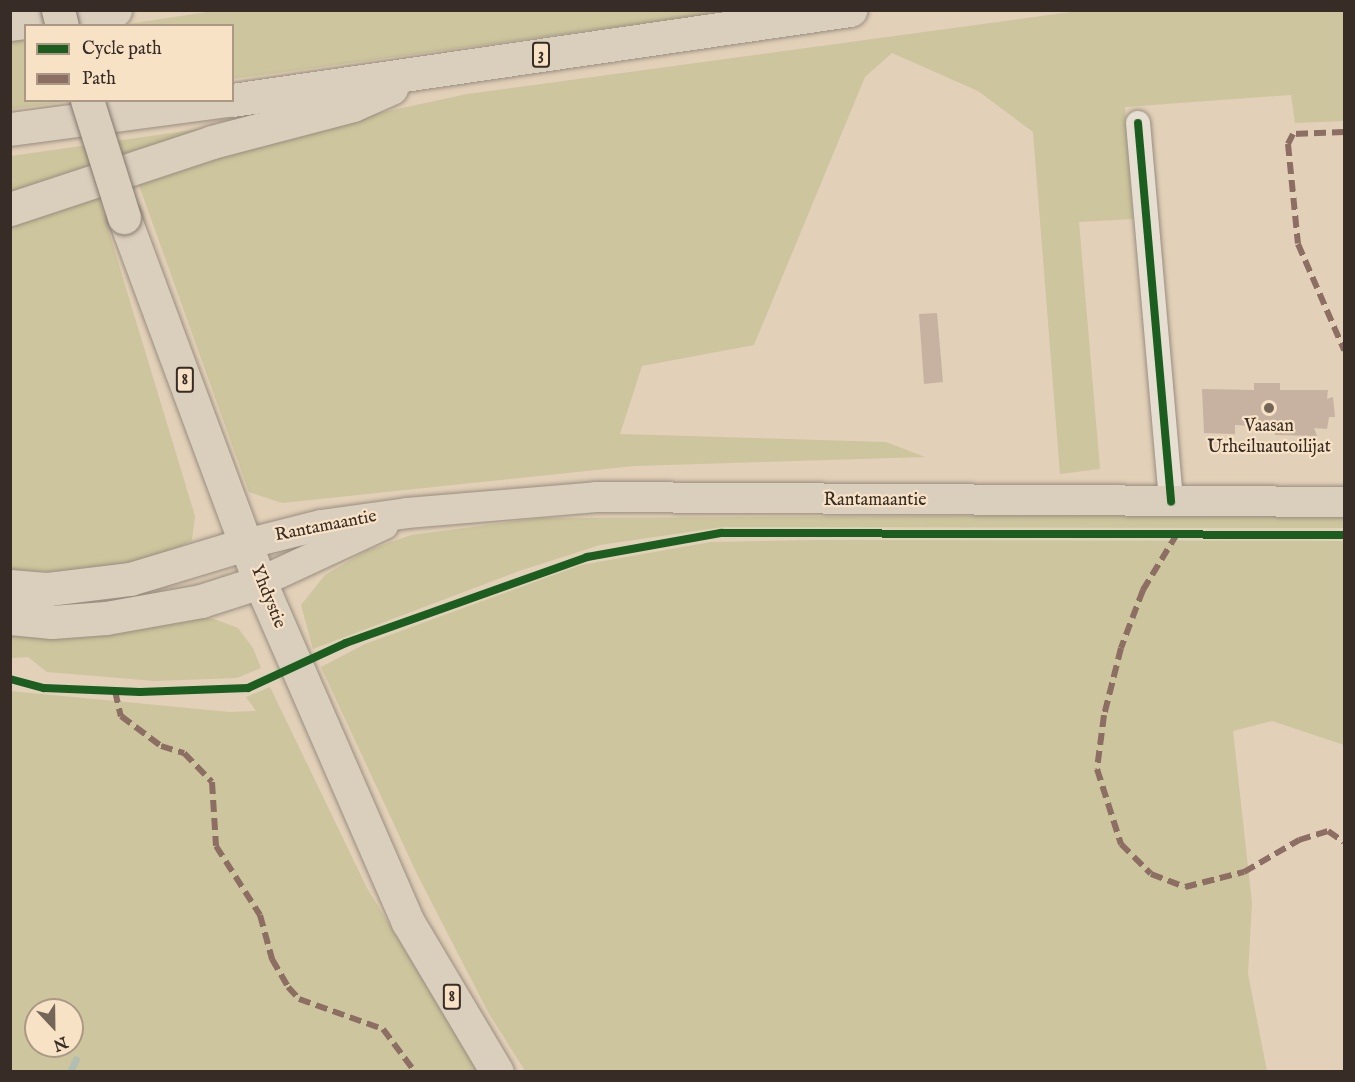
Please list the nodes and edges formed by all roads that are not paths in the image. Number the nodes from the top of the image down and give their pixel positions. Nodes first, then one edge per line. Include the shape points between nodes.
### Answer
1 (115, 10) edge
2 (850, 10) edge
3 (10, 24) edge
4 (426, 72) junction
5 (234, 99) edge
6 (88, 102) edge
7 (211, 102) edge
8 (1138, 123) dead end
9 (10, 129) edge
10 (10, 209) edge
11 (1171, 502) junction
12 (1344, 502) edge
13 (407, 513) junction
14 (246, 544) junction
15 (260, 582) junction
16 (10, 586) edge
17 (10, 618) edge
18 (497, 1071) edge

1 - 3 highway
2 - 4 highway, 3
4 - 5 highway, 3
4 - 10 highway via 353,105 212,142
6 - 14 highway, Yhdystie / 8, bridge via 124,217
7 - 9 highway
8 - 11 street
11 - 12 main road, Rantamaantie
11 - 13 main road, Rantamaantie via 596,497
13 - 14 main road, Rantamaantie via 321,525
13 - 15 main road, Rantamaantie
14 - 15 highway, Yhdystie / 8
14 - 16 highway via 129,579 48,589
15 - 17 highway via 201,601 106,618
15 - 18 highway, Yhdystie / 8 via 408,922

